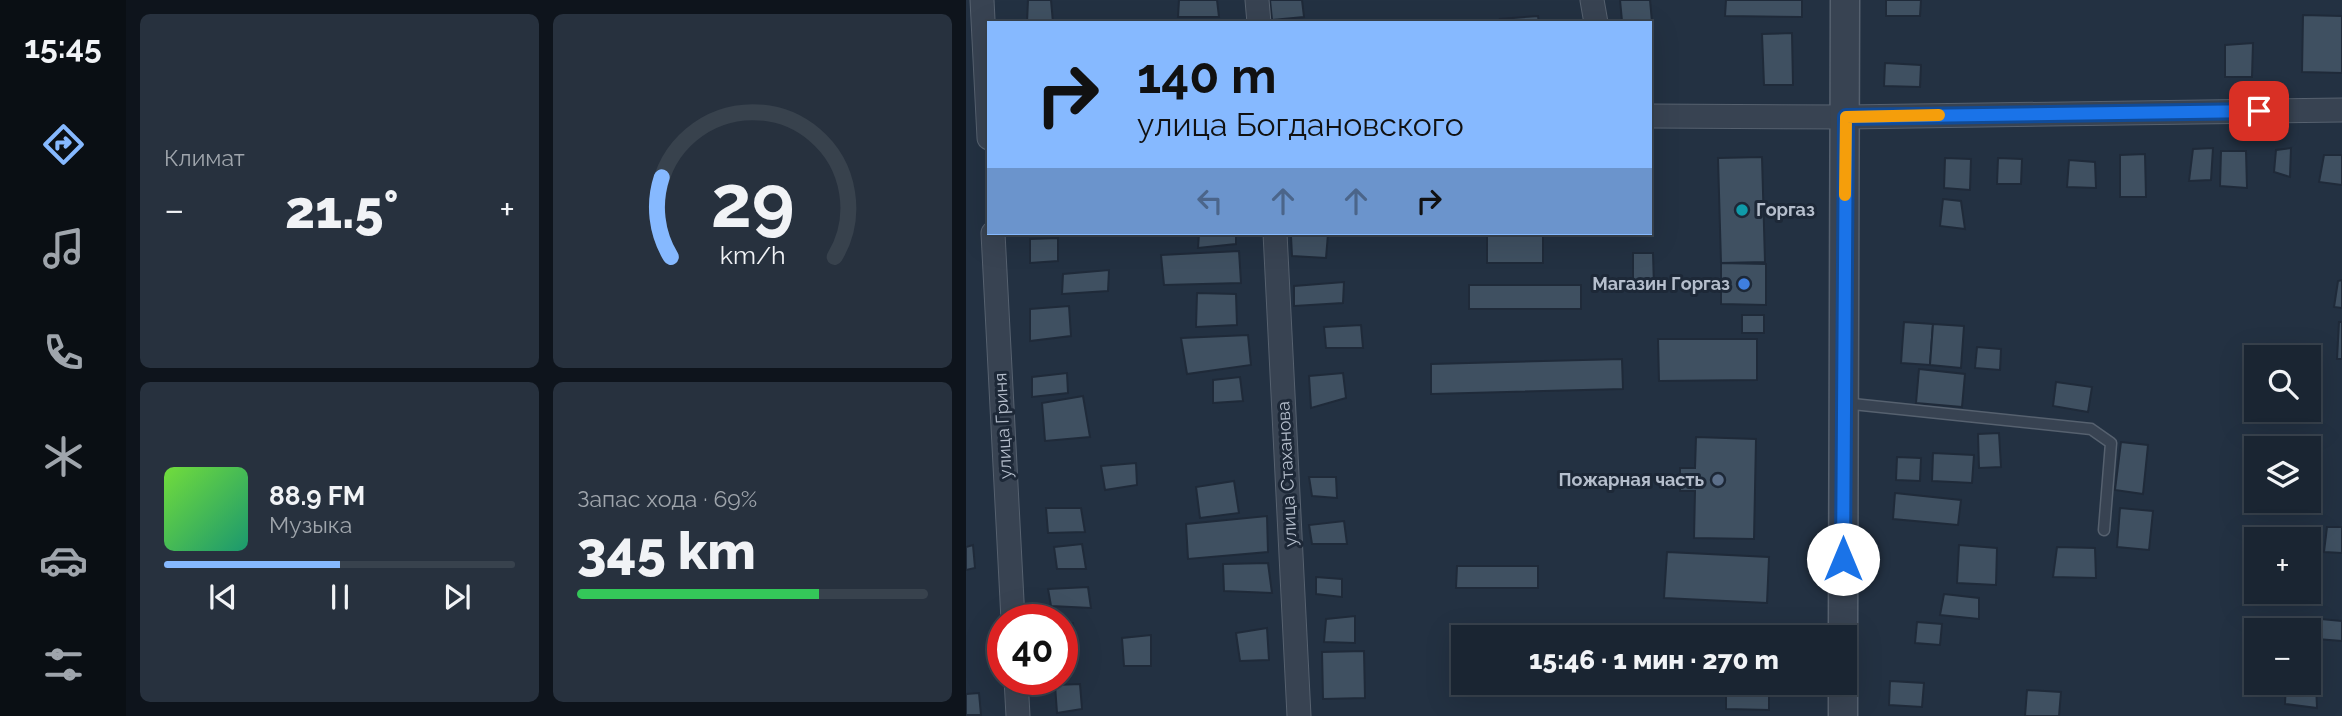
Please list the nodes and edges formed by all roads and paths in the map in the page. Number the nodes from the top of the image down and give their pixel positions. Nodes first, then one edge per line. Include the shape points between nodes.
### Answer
1 (982, 0) edge
2 (1257, 0) edge
3 (1592, 0) edge
4 (1845, 0) edge
5 (1259, 21) edge
6 (1596, 21) edge
7 (987, 99) edge
8 (2342, 110) edge
9 (1652, 116) edge
10 (1846, 117) junction
11 (993, 235) edge
12 (1275, 235) edge
13 (1843, 403) junction
14 (2104, 530) dead end
15 (1012, 604) edge
16 (1843, 625) edge
17 (1017, 695) edge
18 (1843, 695) edge
19 (1018, 716) edge
20 (1299, 716) edge
21 (1843, 716) edge

1 - 7 street
2 - 5 street
3 - 6 street
4 - 10 street
8 - 10 street
9 - 10 street
10 - 13 street
11 - 15 street, улица Гриня
12 - 20 street, улица Стаханова
13 - 14 lane via 2091,429 2111,443
13 - 16 street
17 - 19 street
18 - 21 street

